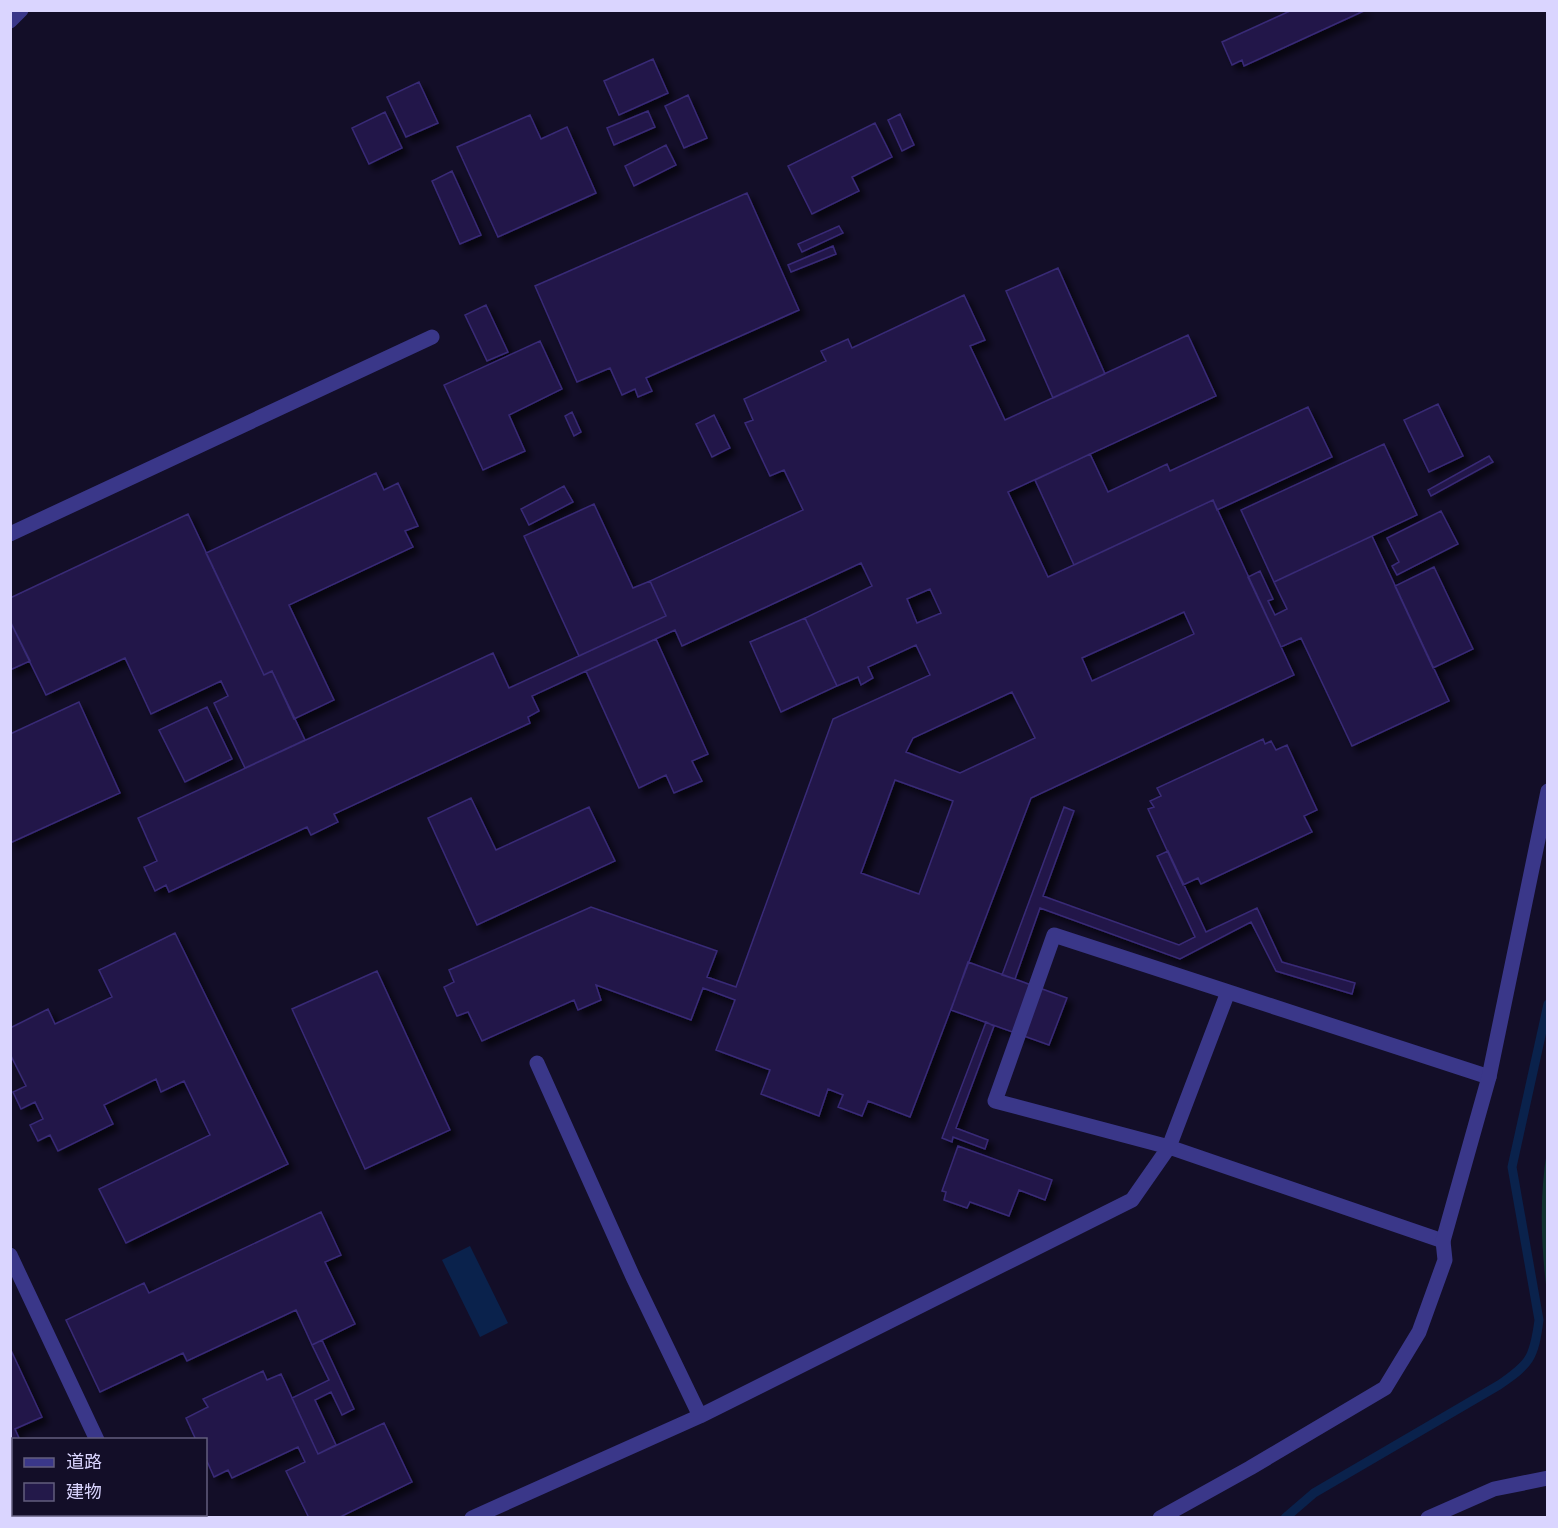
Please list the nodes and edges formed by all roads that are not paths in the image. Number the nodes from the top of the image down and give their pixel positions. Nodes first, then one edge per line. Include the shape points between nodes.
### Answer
1 (21, 10) edge
2 (10, 21) edge
3 (432, 337) dead end
4 (10, 534) edge
5 (1548, 791) edge
6 (1228, 992) junction
7 (537, 1063) dead end
8 (1489, 1077) junction
9 (1169, 1147) junction
10 (1443, 1241) junction
11 (10, 1255) edge
12 (700, 1416) junction
13 (96, 1438) edge
14 (1548, 1478) edge
15 (472, 1518) edge
16 (1160, 1518) edge
17 (1428, 1518) edge

1 - 2 street
3 - 4 street
5 - 8 street
6 - 8 street
6 - 9 street
6 - 9 street via 1054,935 995,1101
7 - 12 street
8 - 10 street
9 - 10 street
9 - 12 street via 1132,1200
10 - 16 street via 1445,1260 1419,1332 1385,1388
11 - 13 street
12 - 15 street
14 - 17 street via 1494,1489

